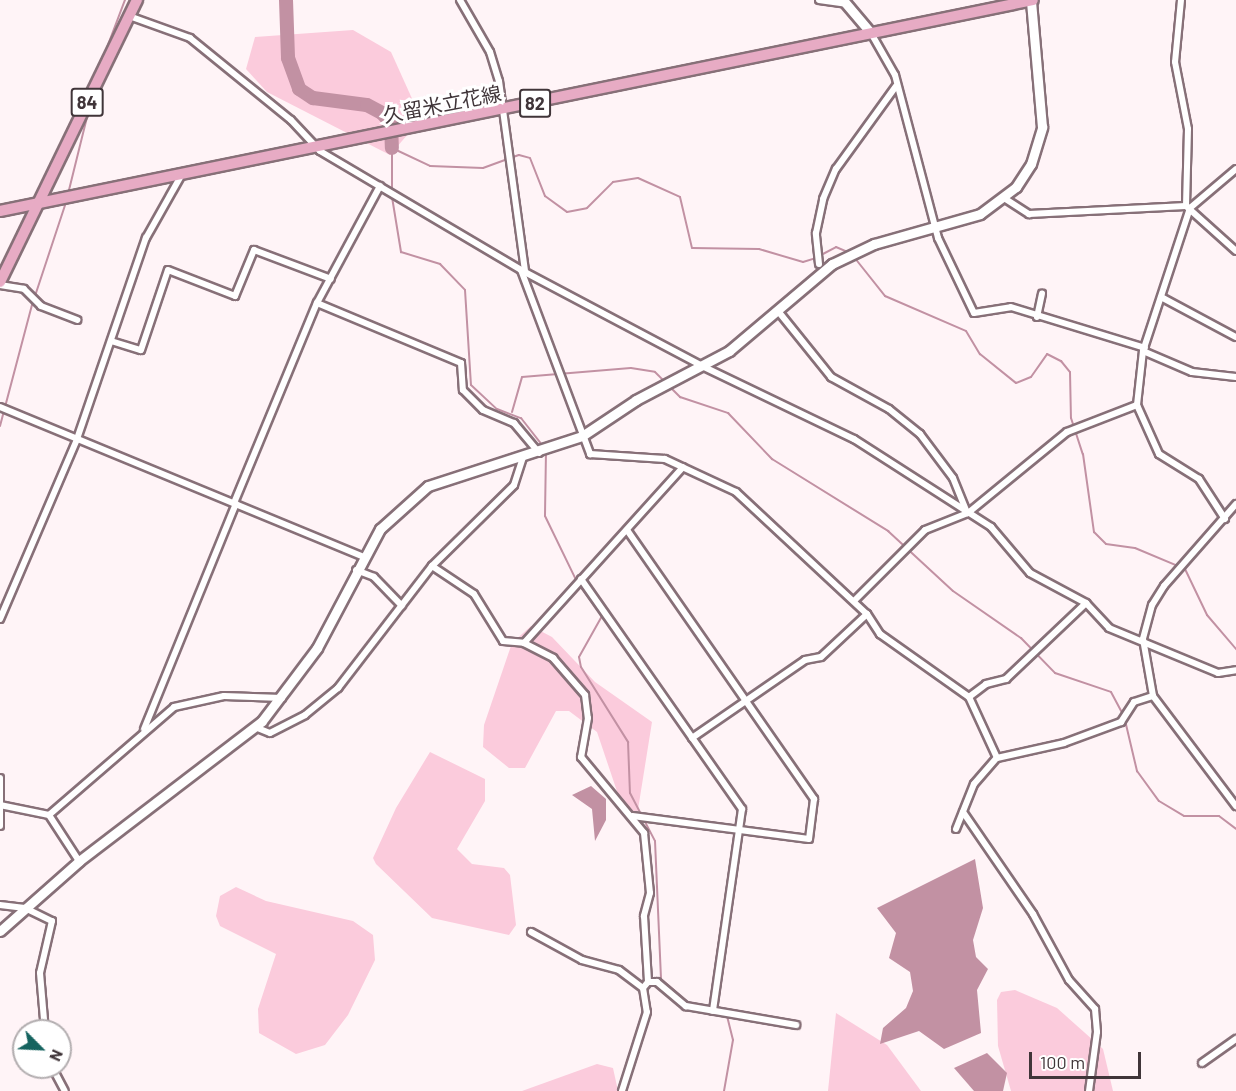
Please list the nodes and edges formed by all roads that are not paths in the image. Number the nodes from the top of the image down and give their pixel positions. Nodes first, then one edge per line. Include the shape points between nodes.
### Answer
1 (137, 0) edge
2 (460, 0) edge
3 (819, 0) edge
4 (1032, 0) edge
5 (1181, 0) edge
6 (846, 2) edge
7 (129, 16) junction
8 (871, 33) junction
9 (896, 86) junction
10 (502, 110) junction
11 (319, 147) junction
12 (1236, 169) edge
13 (182, 171) junction
14 (380, 186) junction
15 (1004, 198) junction
16 (38, 205) junction
17 (1188, 207) junction
18 (0, 211) edge
19 (934, 228) junction
20 (1236, 250) edge
21 (819, 264) dead end
22 (523, 270) junction
23 (331, 279) junction
24 (0, 284) edge
25 (1042, 294) dead end
26 (1161, 297) junction
27 (316, 303) junction
28 (778, 311) junction
29 (1037, 317) junction
30 (77, 320) dead end
31 (1236, 337) edge
32 (111, 341) junction
33 (1144, 350) junction
34 (702, 366) junction
35 (1236, 377) edge
36 (1137, 405) junction
37 (0, 407) edge
38 (582, 436) junction
39 (77, 439) junction
40 (544, 452) junction
41 (523, 458) junction
42 (683, 466) junction
43 (235, 504) junction
44 (1236, 504) edge
45 (968, 513) junction
46 (1225, 519) junction
47 (627, 530) junction
48 (362, 555) junction
49 (432, 566) junction
50 (355, 569) junction
51 (581, 579) junction
52 (854, 601) junction
53 (1086, 603) junction
54 (402, 606) junction
55 (867, 614) junction
56 (0, 619) edge
57 (1143, 639) junction
58 (524, 643) junction
59 (1236, 670) edge
60 (1153, 696) junction
61 (969, 697) junction
62 (283, 699) junction
63 (746, 700) junction
64 (255, 727) junction
65 (144, 729) junction
66 (692, 738) junction
67 (997, 758) junction
68 (0, 778) edge
69 (1, 806) edge
70 (1236, 806) edge
71 (963, 812) junction
72 (49, 815) junction
73 (632, 816) junction
74 (0, 826) edge
75 (956, 829) dead end
76 (739, 830) junction
77 (79, 861) junction
78 (0, 905) edge
79 (25, 908) junction
80 (0, 931) edge
81 (531, 932) dead end
82 (646, 985) junction
83 (714, 1011) junction
84 (44, 1019) edge
85 (796, 1025) dead end
86 (1236, 1040) edge
87 (1202, 1064) dead end
88 (622, 1091) edge
89 (1089, 1091) edge

1 - 7 main road, 84
2 - 10 street via 490,52
3 - 6 street
4 - 8 main road, 久留米立花線 / 82
4 - 15 street via 1042,127 1031,164
5 - 17 street via 1175,62 1188,129
6 - 8 street
7 - 11 street via 190,38
7 - 16 main road, 84
8 - 9 street
8 - 10 main road, 久留米立花線 / 82
9 - 19 street
9 - 21 street via 836,170 823,200 816,233
10 - 11 main road, 久留米立花線 / 82
10 - 22 street
11 - 13 main road, 久留米立花線 / 82
11 - 14 street
12 - 17 street
13 - 16 main road, 久留米立花線 / 82
13 - 32 street via 146,238
14 - 22 street
14 - 23 street
15 - 17 street via 1029,214
15 - 19 street via 980,214
16 - 18 main road, 久留米立花線 / 82
16 - 24 main road, 84
17 - 20 street
17 - 26 street
19 - 28 street via 874,244 832,264
19 - 29 street via 974,313 1011,307
22 - 34 street
22 - 38 street
23 - 27 street
23 - 32 street via 254,250 235,296 168,270 141,350
24 - 30 street via 24,289 41,306
25 - 29 street
26 - 31 street
26 - 33 street
27 - 40 street via 461,363 462,390 483,410 514,423
27 - 43 street
28 - 34 street via 753,335
28 - 45 street via 831,377 889,409 920,434 953,478
29 - 33 street
32 - 39 street
33 - 35 street via 1192,372
33 - 36 street
34 - 38 street via 636,400
34 - 45 street via 854,439
36 - 45 street via 1067,432
36 - 46 street via 1159,454 1199,480
37 - 39 street
38 - 40 street
38 - 42 street via 590,454 644,456
39 - 43 street
39 - 56 street
40 - 41 street
41 - 48 street via 469,468 428,486 380,529
41 - 49 street via 514,485
42 - 47 street
42 - 52 street via 736,492
43 - 48 street
43 - 65 street
44 - 46 street
45 - 52 street via 925,530
45 - 53 street via 991,527 1030,573
46 - 57 street via 1164,586 1152,605
47 - 51 street
47 - 63 street
48 - 50 street
49 - 54 street
49 - 58 street via 474,594 503,641
50 - 54 street via 374,577
50 - 62 street via 317,648
51 - 58 street
51 - 66 street
52 - 55 street
53 - 57 street via 1110,628
53 - 61 street via 1006,680 986,684
54 - 64 street via 322,703 270,733
55 - 61 street via 886,639
55 - 63 street via 821,657 805,660
57 - 59 street via 1218,673
57 - 60 street
58 - 73 street via 571,673 585,695 588,718 581,757
60 - 67 street via 1134,702 1121,722 1064,743
60 - 70 street
61 - 67 street
62 - 64 street
62 - 65 street via 224,696 194,702 174,707
63 - 66 street
63 - 76 street via 814,799 809,839
64 - 77 street
65 - 72 street
66 - 76 street via 742,808
67 - 71 street via 974,784
68 - 69 street
69 - 72 street
69 - 74 street
71 - 75 street
71 - 89 street via 1033,914 1069,980 1095,1009 1097,1032
72 - 77 street
73 - 76 street
73 - 82 street via 644,833
76 - 83 street
77 - 79 street
78 - 79 street
79 - 80 street
79 - 84 street via 52,921 40,973
81 - 82 street via 582,960 619,970
82 - 83 street via 657,982 686,1006
82 - 88 street via 647,1012
83 - 85 street
86 - 87 street

